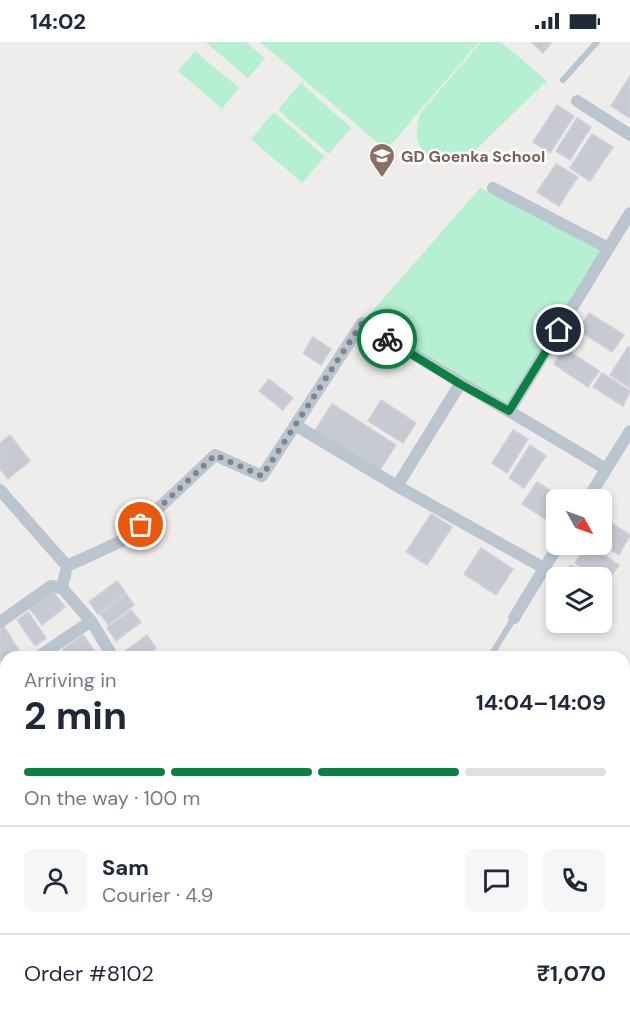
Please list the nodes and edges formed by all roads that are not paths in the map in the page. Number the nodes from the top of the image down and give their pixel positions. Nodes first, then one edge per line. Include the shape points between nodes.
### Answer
1 (597, 42) edge
2 (563, 80) dead end
3 (577, 101) dead end
4 (630, 135) edge
5 (493, 188) dead end
6 (630, 213) edge
7 (608, 249) junction
8 (460, 384) junction
9 (509, 411) junction
10 (295, 426) junction
11 (630, 431) edge
12 (606, 469) junction
13 (397, 486) junction
14 (594, 489) edge
15 (0, 490) edge
16 (552, 555) edge
17 (67, 566) junction
18 (544, 568) junction
19 (62, 588) junction
20 (514, 618) joint
21 (91, 621) junction
22 (0, 622) edge
23 (47, 651) edge
24 (109, 651) edge
25 (494, 651) edge

1 - 2 lane
3 - 4 street
5 - 7 street
6 - 7 street
7 - 9 street
8 - 9 street
8 - 10 street via 362,323
8 - 13 street
9 - 12 street
10 - 13 street
10 - 17 street via 262,476 215,455 126,539
11 - 12 street
12 - 14 street
13 - 18 street
15 - 17 street
16 - 18 street
17 - 19 street
18 - 20 street
19 - 21 street
19 - 22 street via 51,586
20 - 25 lane
21 - 23 street
21 - 24 street

